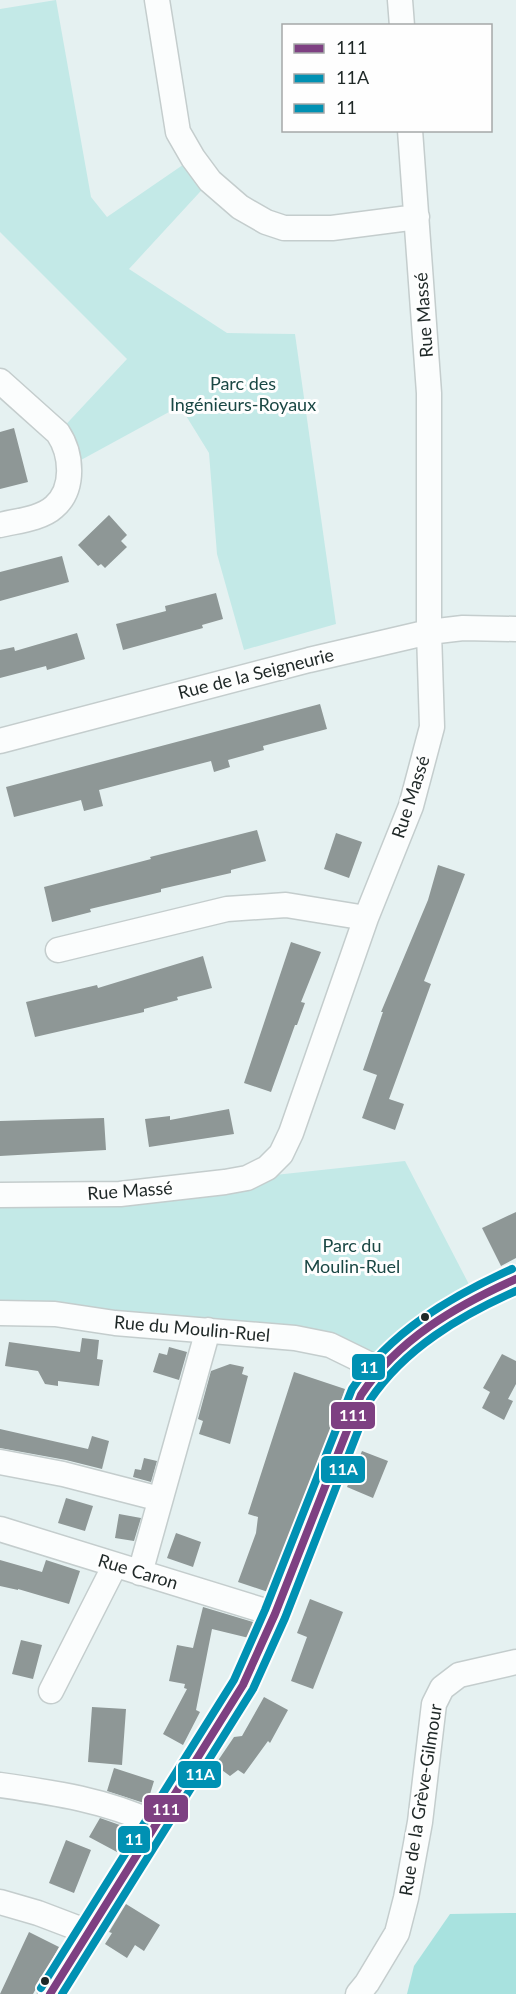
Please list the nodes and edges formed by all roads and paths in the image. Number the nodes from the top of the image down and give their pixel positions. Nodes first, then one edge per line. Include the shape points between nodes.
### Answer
1 (158, 0) edge
2 (400, 0) edge
3 (402, 24) edge
4 (410, 132) edge
5 (417, 217) junction
6 (0, 381) edge
7 (0, 525) edge
8 (516, 629) edge
9 (429, 632) junction
10 (0, 741) edge
11 (366, 918) junction
12 (58, 950) dead end
13 (0, 1196) edge
14 (516, 1279) edge
15 (0, 1313) edge
16 (208, 1330) junction
17 (379, 1370) junction
18 (0, 1462) edge
19 (160, 1499) junction
20 (0, 1529) edge
21 (115, 1565) junction
22 (140, 1573) junction
23 (275, 1614) junction
24 (516, 1662) edge
25 (51, 1691) dead end
26 (0, 1785) edge
27 (156, 1824) junction
28 (0, 1902) edge
29 (88, 1932) junction
30 (50, 1994) edge
31 (358, 1994) edge

1 - 5 street via 178,132 210,181 240,207 284,228 332,228
2 - 3 street
4 - 5 street, Rue Massé
5 - 9 street, Rue Massé via 429,393
6 - 7 street via 58,433 70,466 64,493 54,508
8 - 9 street, Rue de la Seigneurie
9 - 10 street, Rue de la Seigneurie
9 - 11 street, Rue Massé via 432,727 411,806
11 - 12 street via 286,905 227,909
11 - 13 street, Rue Massé via 291,1133 281,1154 267,1168 247,1178 132,1193
14 - 17 street via 475,1296 430,1324
15 - 16 street, Rue du Moulin-Ruel via 55,1314
16 - 17 street, Rue du Moulin-Ruel via 330,1345
16 - 19 street
17 - 23 street via 361,1395
18 - 19 street
19 - 22 street
20 - 21 street, Rue Caron
21 - 22 street, Rue Caron
21 - 25 street
22 - 23 street, Rue Caron
23 - 27 street via 243,1685
24 - 31 street, Rue de la Grève-Gilmour via 459,1675 442,1688 434,1704 420,1822 397,1933
26 - 27 street via 72,1795 128,1811
27 - 29 street
28 - 29 street
29 - 30 street

